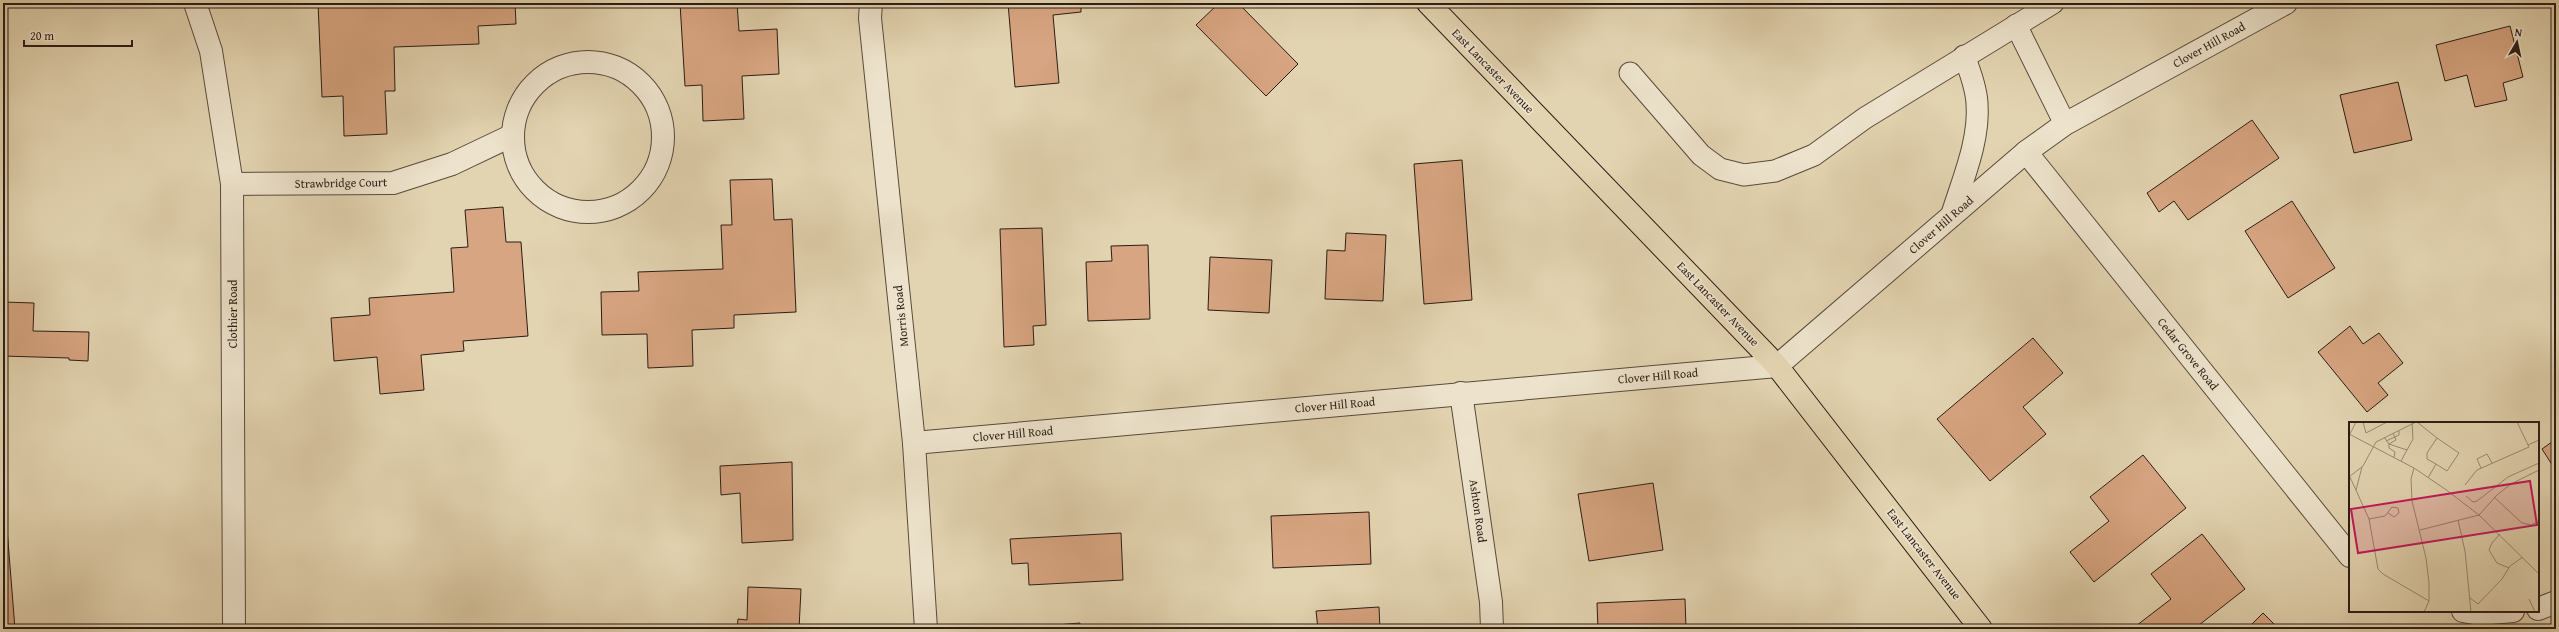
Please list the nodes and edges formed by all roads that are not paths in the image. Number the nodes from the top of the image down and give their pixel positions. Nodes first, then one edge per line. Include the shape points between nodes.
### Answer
1 (196, 3) edge
2 (871, 3) edge
3 (1428, 3) edge
4 (2053, 3) edge
5 (2286, 3) edge
6 (2016, 25) junction
7 (1964, 56) junction
8 (1630, 73) dead end
9 (2065, 124) junction
10 (512, 135) junction
11 (2026, 152) junction
12 (232, 184) junction
13 (1951, 217) junction
14 (1777, 366) junction
15 (1461, 393) junction
16 (914, 443) junction
17 (2349, 555) edge
18 (2556, 602) edge
19 (2539, 609) edge
20 (2468, 612) edge
21 (2502, 612) edge
22 (234, 629) edge
23 (926, 629) edge
24 (1492, 629) edge
25 (1981, 629) edge

1 - 12 street, Clothier Road via 211,51
2 - 16 street, Morris Road via 870,18
3 - 14 highway, East Lancaster Avenue
4 - 6 lane
5 - 9 street, Clover Hill Road
6 - 7 lane
6 - 9 lane
7 - 8 lane via 1865,118 1814,154 1775,171 1744,175 1720,169 1701,155
7 - 13 lane via 1978,103 1977,124
9 - 11 street, Clover Hill Road
10 - 10 street via 516,161 529,184 549,201 573,211 600,211 613,208 641,191 656,169 662,154 661,116 649,92 630,74 609,64 581,61 556,69 537,80 521,101
10 - 12 street, Strawbridge Court via 452,164 393,183
11 - 13 street, Clover Hill Road
11 - 17 street, Cedar Grove Road
12 - 22 street, Clothier Road
13 - 14 street, Clover Hill Road
14 - 15 street, Clover Hill Road
14 - 25 highway, East Lancaster Avenue
15 - 16 street, Clover Hill Road
15 - 24 street, Ashton Road via 1491,602
16 - 23 street, Morris Road
18 - 19 street
20 - 21 street

